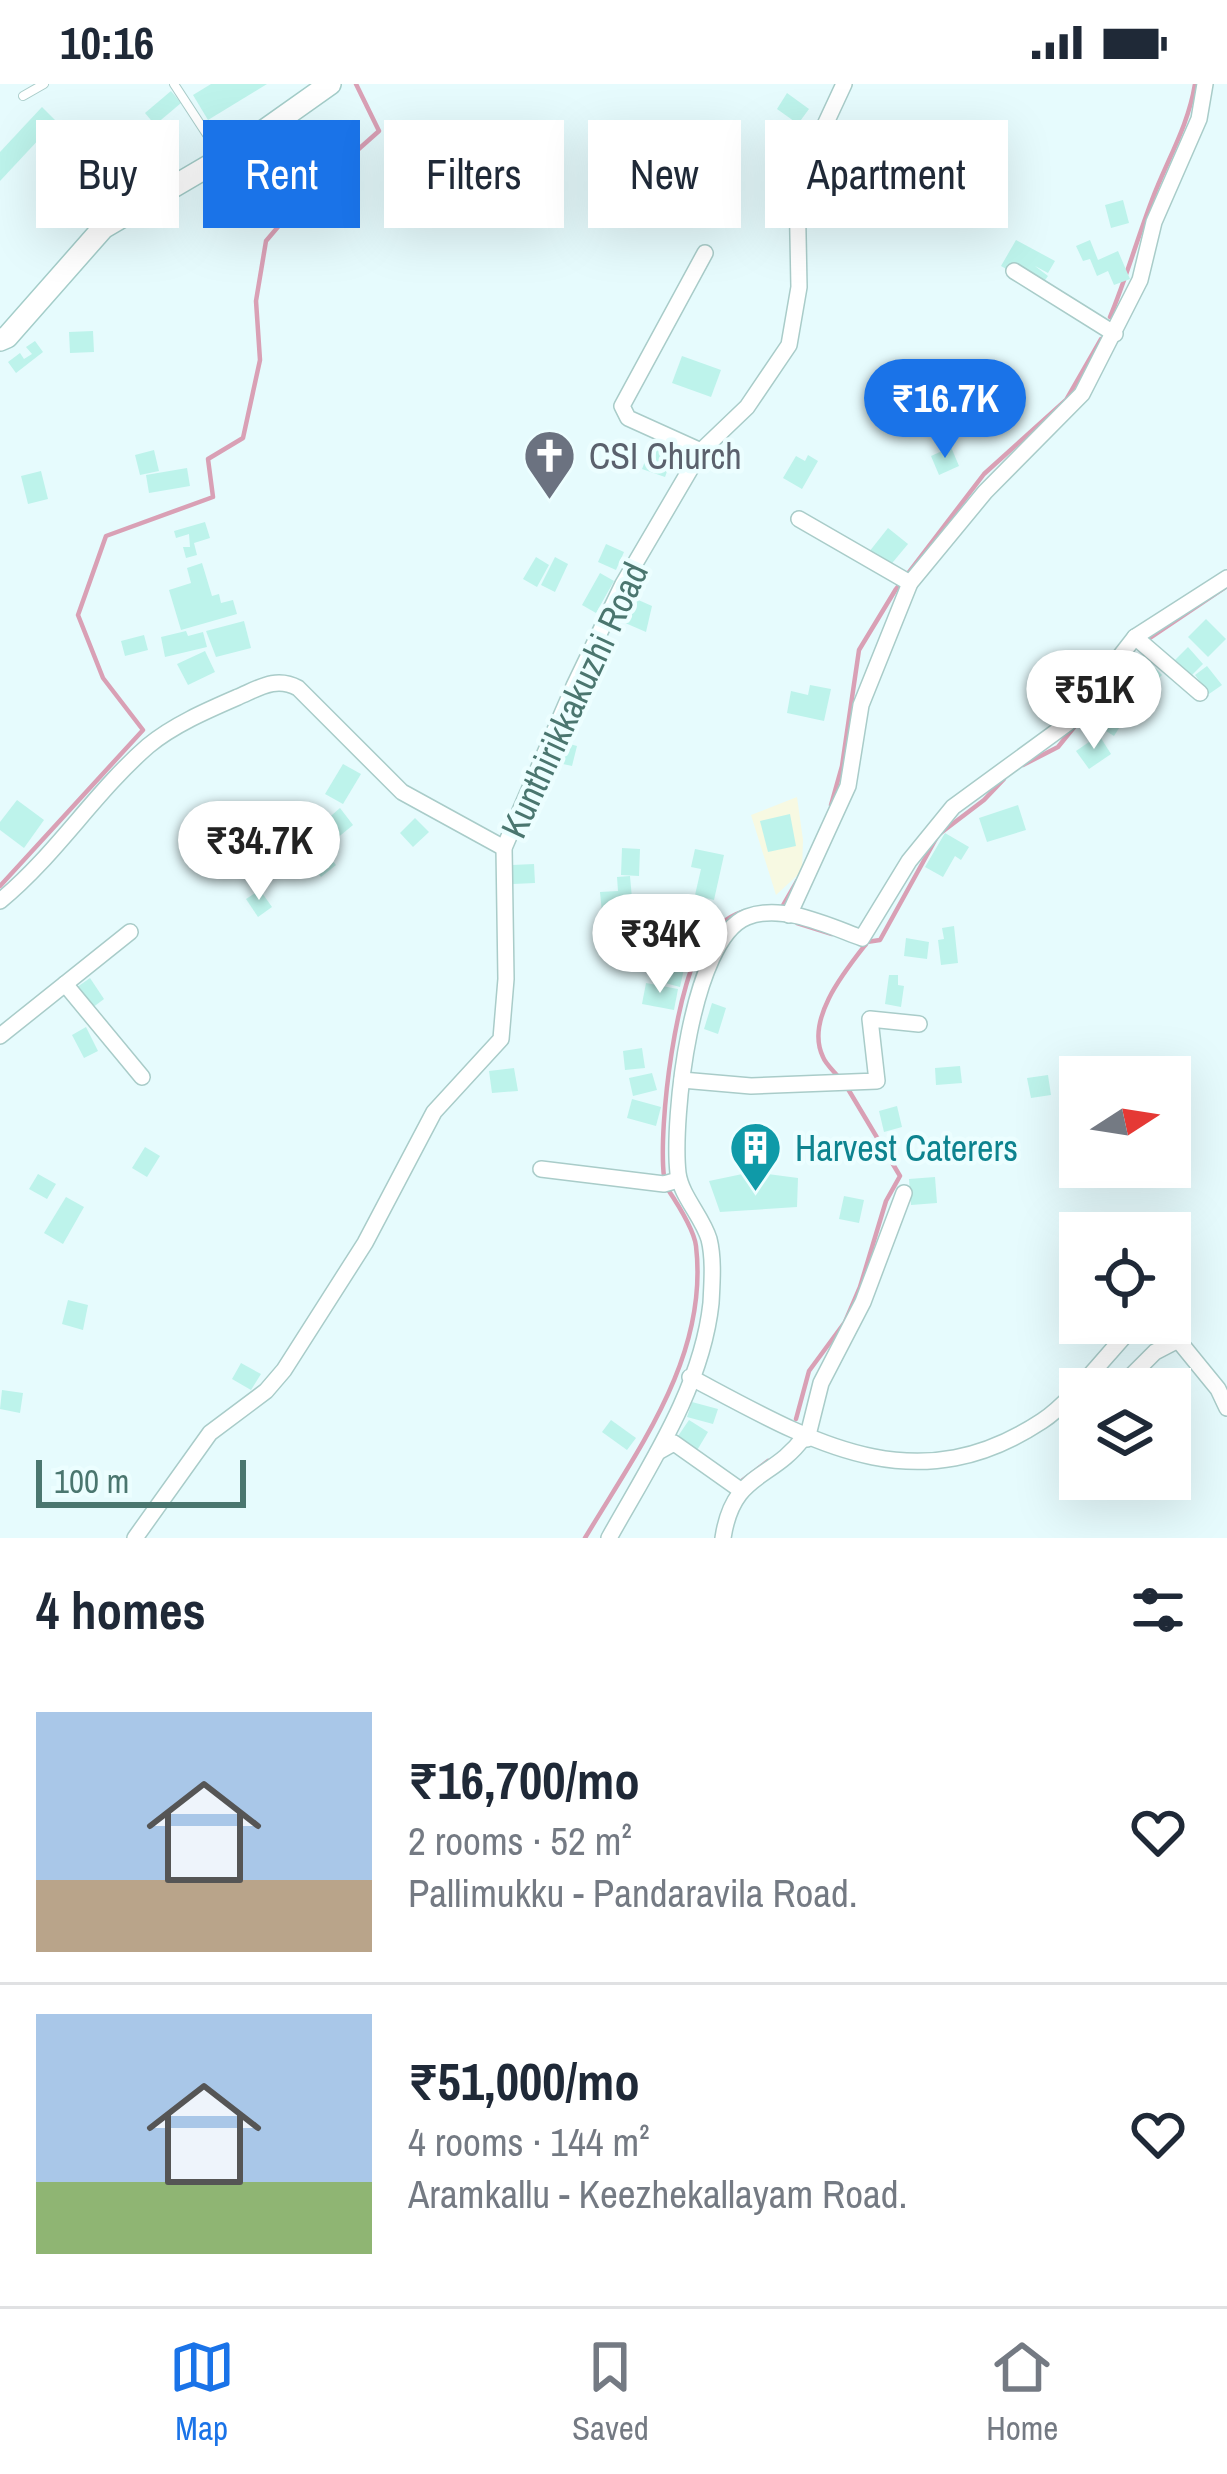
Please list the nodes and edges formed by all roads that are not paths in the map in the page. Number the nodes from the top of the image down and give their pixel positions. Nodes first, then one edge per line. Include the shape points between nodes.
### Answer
1 (44, 84) edge
2 (174, 84) edge
3 (330, 84) edge
4 (844, 84) edge
5 (1205, 84) edge
6 (22, 96) dead end
7 (278, 120) edge
8 (203, 129) edge
9 (203, 170) edge
10 (705, 253) dead end
11 (1014, 271) dead end
12 (1115, 334) junction
13 (0, 340) edge
14 (701, 451) junction
15 (799, 519) dead end
16 (1227, 578) edge
17 (910, 584) junction
18 (1135, 637) junction
19 (1199, 693) dead end
20 (504, 848) junction
21 (0, 901) edge
22 (784, 914) junction
23 (130, 932) dead end
24 (65, 984) junction
25 (919, 1024) dead end
26 (0, 1036) edge
27 (142, 1077) dead end
28 (682, 1080) junction
29 (541, 1169) dead end
30 (678, 1180) junction
31 (904, 1193) dead end
32 (1117, 1344) edge
33 (1139, 1368) edge
34 (690, 1377) junction
35 (1227, 1408) edge
36 (805, 1438) junction
37 (658, 1452) junction
38 (739, 1489) junction
39 (134, 1538) edge
40 (609, 1538) edge
41 (723, 1538) edge

1 - 6 lane
2 - 8 lane
3 - 7 street
4 - 14 street, Kunthirikkakuzhi Road via 797,185 799,287 789,345 747,407
5 - 12 street via 1199,119
9 - 13 street via 103,228
10 - 14 street via 622,406 628,418
11 - 12 street
12 - 17 street via 1082,394 985,492
14 - 20 street, Kunthirikkakuzhi Road via 623,584
15 - 17 street
16 - 18 street
17 - 22 street via 861,705 848,786
18 - 19 street
18 - 22 street via 1068,723 953,807 862,938
20 - 21 street via 402,791 298,688 271,682 149,745
20 - 39 street, Kunthirikkakuzhi Road via 501,1039 434,1112 365,1244 284,1370 210,1433
22 - 28 street via 741,920 711,952
23 - 24 street
24 - 26 street
24 - 27 street
25 - 28 street via 870,1019 877,1081
28 - 30 street
29 - 30 street
30 - 34 street via 709,1239 712,1278
31 - 36 street
32 - 36 street via 1044,1420 959,1458 880,1462
33 - 35 street via 1178,1340
34 - 36 street
34 - 37 street
36 - 38 street
37 - 38 street via 674,1443
37 - 40 street
38 - 41 street

